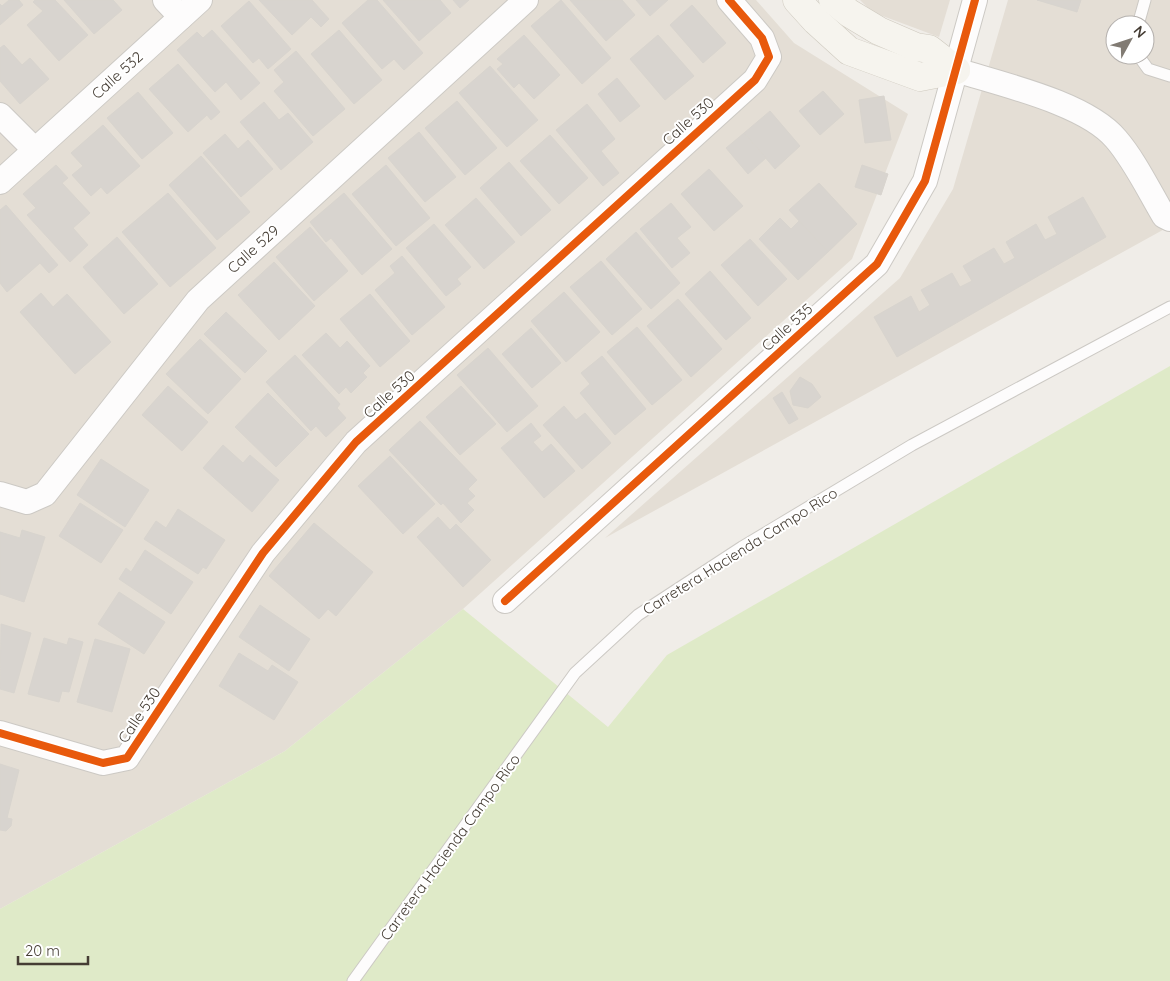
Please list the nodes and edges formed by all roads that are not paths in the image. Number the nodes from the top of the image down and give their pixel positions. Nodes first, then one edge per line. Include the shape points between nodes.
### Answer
1 (200, 0) edge
2 (526, 0) edge
3 (729, 0) edge
4 (797, 0) edge
5 (833, 0) edge
6 (976, 0) edge
7 (1145, 0) edge
8 (173, 9) edge
9 (1141, 15) edge
10 (1145, 65) edge
11 (956, 70) junction
12 (1170, 76) edge
13 (0, 115) edge
14 (35, 150) junction
15 (0, 182) edge
16 (1170, 219) edge
17 (1170, 307) edge
18 (0, 494) edge
19 (505, 602) dead end
20 (0, 733) edge
21 (354, 981) edge

1 - 8 street, Calle 532
2 - 18 street, Calle 529 via 198,300 45,494 28,502
3 - 20 street, Calle 530 via 762,38 769,57 755,80 356,442 263,553 127,758 103,763
4 - 11 street via 849,51 920,77
5 - 11 street via 879,31 928,49
6 - 11 street, Calle 535
7 - 9 lane
8 - 14 street, Calle 532
10 - 12 lane via 1148,69
11 - 16 street via 1088,116 1115,138 1164,216
11 - 19 street, Calle 535 via 925,181 877,264
13 - 14 street
14 - 15 street, Calle 532
17 - 21 lane, Carretera Hacienda Campo Rico via 912,445 742,547 638,615 575,673

